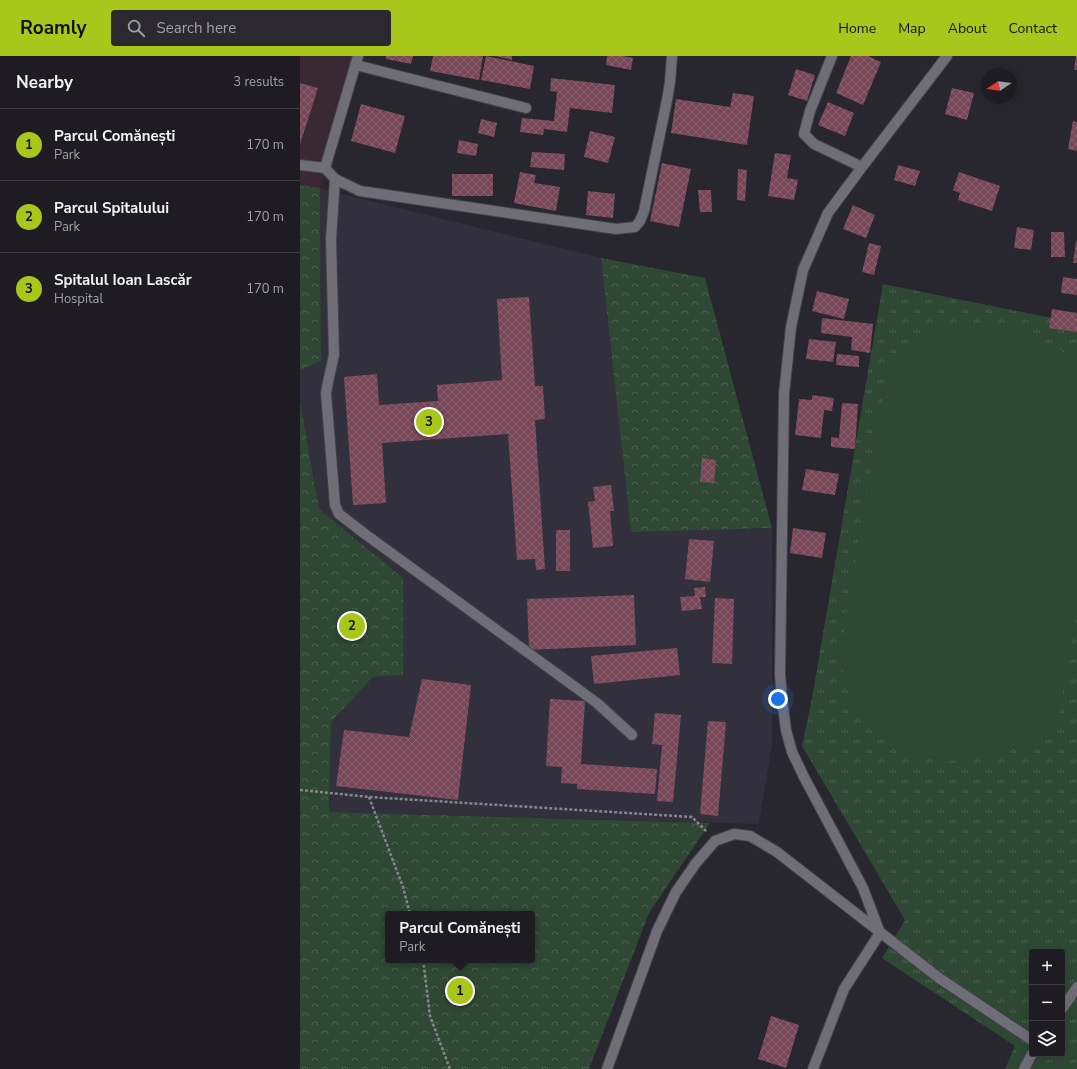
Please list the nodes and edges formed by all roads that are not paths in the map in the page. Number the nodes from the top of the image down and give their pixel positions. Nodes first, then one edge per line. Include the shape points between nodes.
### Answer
1 (672, 56) edge
2 (832, 56) edge
3 (947, 56) edge
4 (357, 60) edge
5 (526, 108) dead end
6 (300, 165) edge
7 (862, 167) junction
8 (325, 168) junction
9 (335, 179) junction
10 (632, 735) dead end
11 (880, 933) junction
12 (1077, 987) edge
13 (1065, 1005) edge
14 (1029, 1038) edge
15 (1030, 1057) edge
16 (607, 1069) edge
17 (814, 1069) edge
18 (1024, 1069) edge

1 - 9 street via 667,100 644,211 635,227 616,229 360,191
2 - 7 street via 810,111 804,134 814,144
3 - 7 street
4 - 5 street
4 - 8 street
6 - 8 street
7 - 11 street via 828,213 803,270 790,327 784,394 780,674 786,730 792,752 863,888
8 - 9 street
9 - 10 street via 331,239 334,355 326,393 334,504 339,514 597,703
11 - 14 street via 938,978
11 - 16 street via 777,852 750,836 734,834 715,840 676,892 656,931
11 - 17 street via 844,989
12 - 13 street
15 - 18 street

